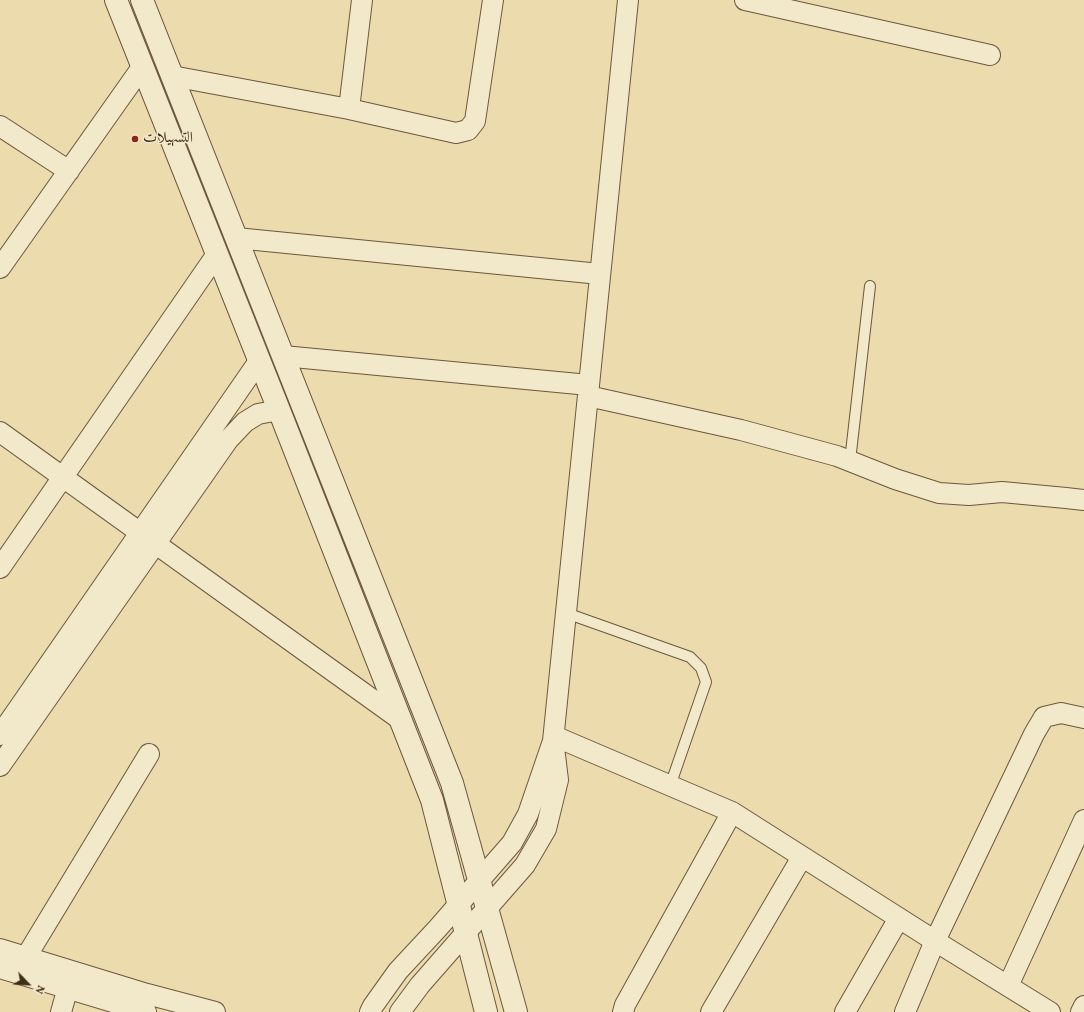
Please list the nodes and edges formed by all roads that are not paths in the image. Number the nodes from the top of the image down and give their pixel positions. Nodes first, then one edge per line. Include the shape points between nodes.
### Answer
1 (116, 0) edge
2 (142, 0) edge
3 (362, 0) edge
4 (493, 0) edge
5 (628, 0) edge
6 (752, 1) edge
7 (990, 56) dead end
8 (142, 67) junction
9 (172, 76) junction
10 (349, 109) junction
11 (0, 126) edge
12 (69, 171) junction
13 (236, 238) junction
14 (217, 254) junction
15 (0, 268) edge
16 (600, 274) junction
17 (870, 286) dead end
18 (283, 356) junction
19 (259, 361) junction
20 (588, 390) junction
21 (279, 410) junction
22 (0, 432) edge
23 (850, 461) junction
24 (63, 477) junction
25 (1084, 500) edge
26 (148, 538) junction
27 (0, 568) edge
28 (566, 613) junction
29 (1084, 718) edge
30 (401, 720) junction
31 (0, 735) edge
32 (553, 738) junction
33 (149, 754) dead end
34 (0, 766) edge
35 (670, 786) junction
36 (732, 812) junction
37 (1084, 820) edge
38 (802, 857) junction
39 (480, 881) junction
40 (459, 905) junction
41 (487, 908) junction
42 (899, 918) junction
43 (466, 933) junction
44 (935, 941) junction
45 (0, 949) edge
46 (26, 957) junction
47 (0, 968) edge
48 (70, 980) junction
49 (1008, 986) junction
50 (1084, 1006) edge
51 (61, 1012) edge
52 (146, 1012) edge
53 (215, 1012) edge
54 (370, 1012) edge
55 (400, 1012) edge
56 (486, 1012) edge
57 (516, 1012) edge
58 (623, 1012) edge
59 (711, 1012) edge
60 (846, 1012) edge
61 (905, 1012) edge
62 (1050, 1012) edge
63 (1081, 1012) edge

1 - 8 street
2 - 9 street
3 - 10 street
4 - 10 street via 474,121 468,130 456,133
5 - 16 street
6 - 7 street
8 - 12 street
8 - 14 street
9 - 10 street
9 - 13 street
11 - 12 street
12 - 15 street
13 - 16 street
13 - 18 street
14 - 19 street
14 - 24 street
16 - 20 street
17 - 23 lane
18 - 20 street
18 - 39 street via 452,783
19 - 21 street
19 - 26 street
20 - 23 street
20 - 28 street
21 - 26 street via 258,414 245,422
21 - 30 street
22 - 24 street
23 - 25 street via 940,493 969,495 1002,492
24 - 26 street
24 - 27 street
26 - 30 street
26 - 31 street
26 - 34 street
28 - 32 street
28 - 35 lane via 690,658 701,668 706,682
29 - 44 street via 1061,713 1044,717
30 - 40 street via 432,800
32 - 35 street
32 - 39 street via 528,814 512,844
32 - 41 street via 558,780 546,829 525,865
33 - 46 street
35 - 36 street
36 - 38 street
36 - 58 street
37 - 49 street
38 - 42 street
38 - 59 street
39 - 40 street
39 - 41 street
40 - 43 street
40 - 54 street via 398,972
41 - 43 street
41 - 57 street
42 - 44 street
42 - 60 street
43 - 55 street
43 - 56 street
44 - 49 street
44 - 61 street
45 - 46 street
46 - 48 street
47 - 48 street
48 - 51 street
48 - 52 street
48 - 53 street via 147,994
49 - 62 street
50 - 63 street

